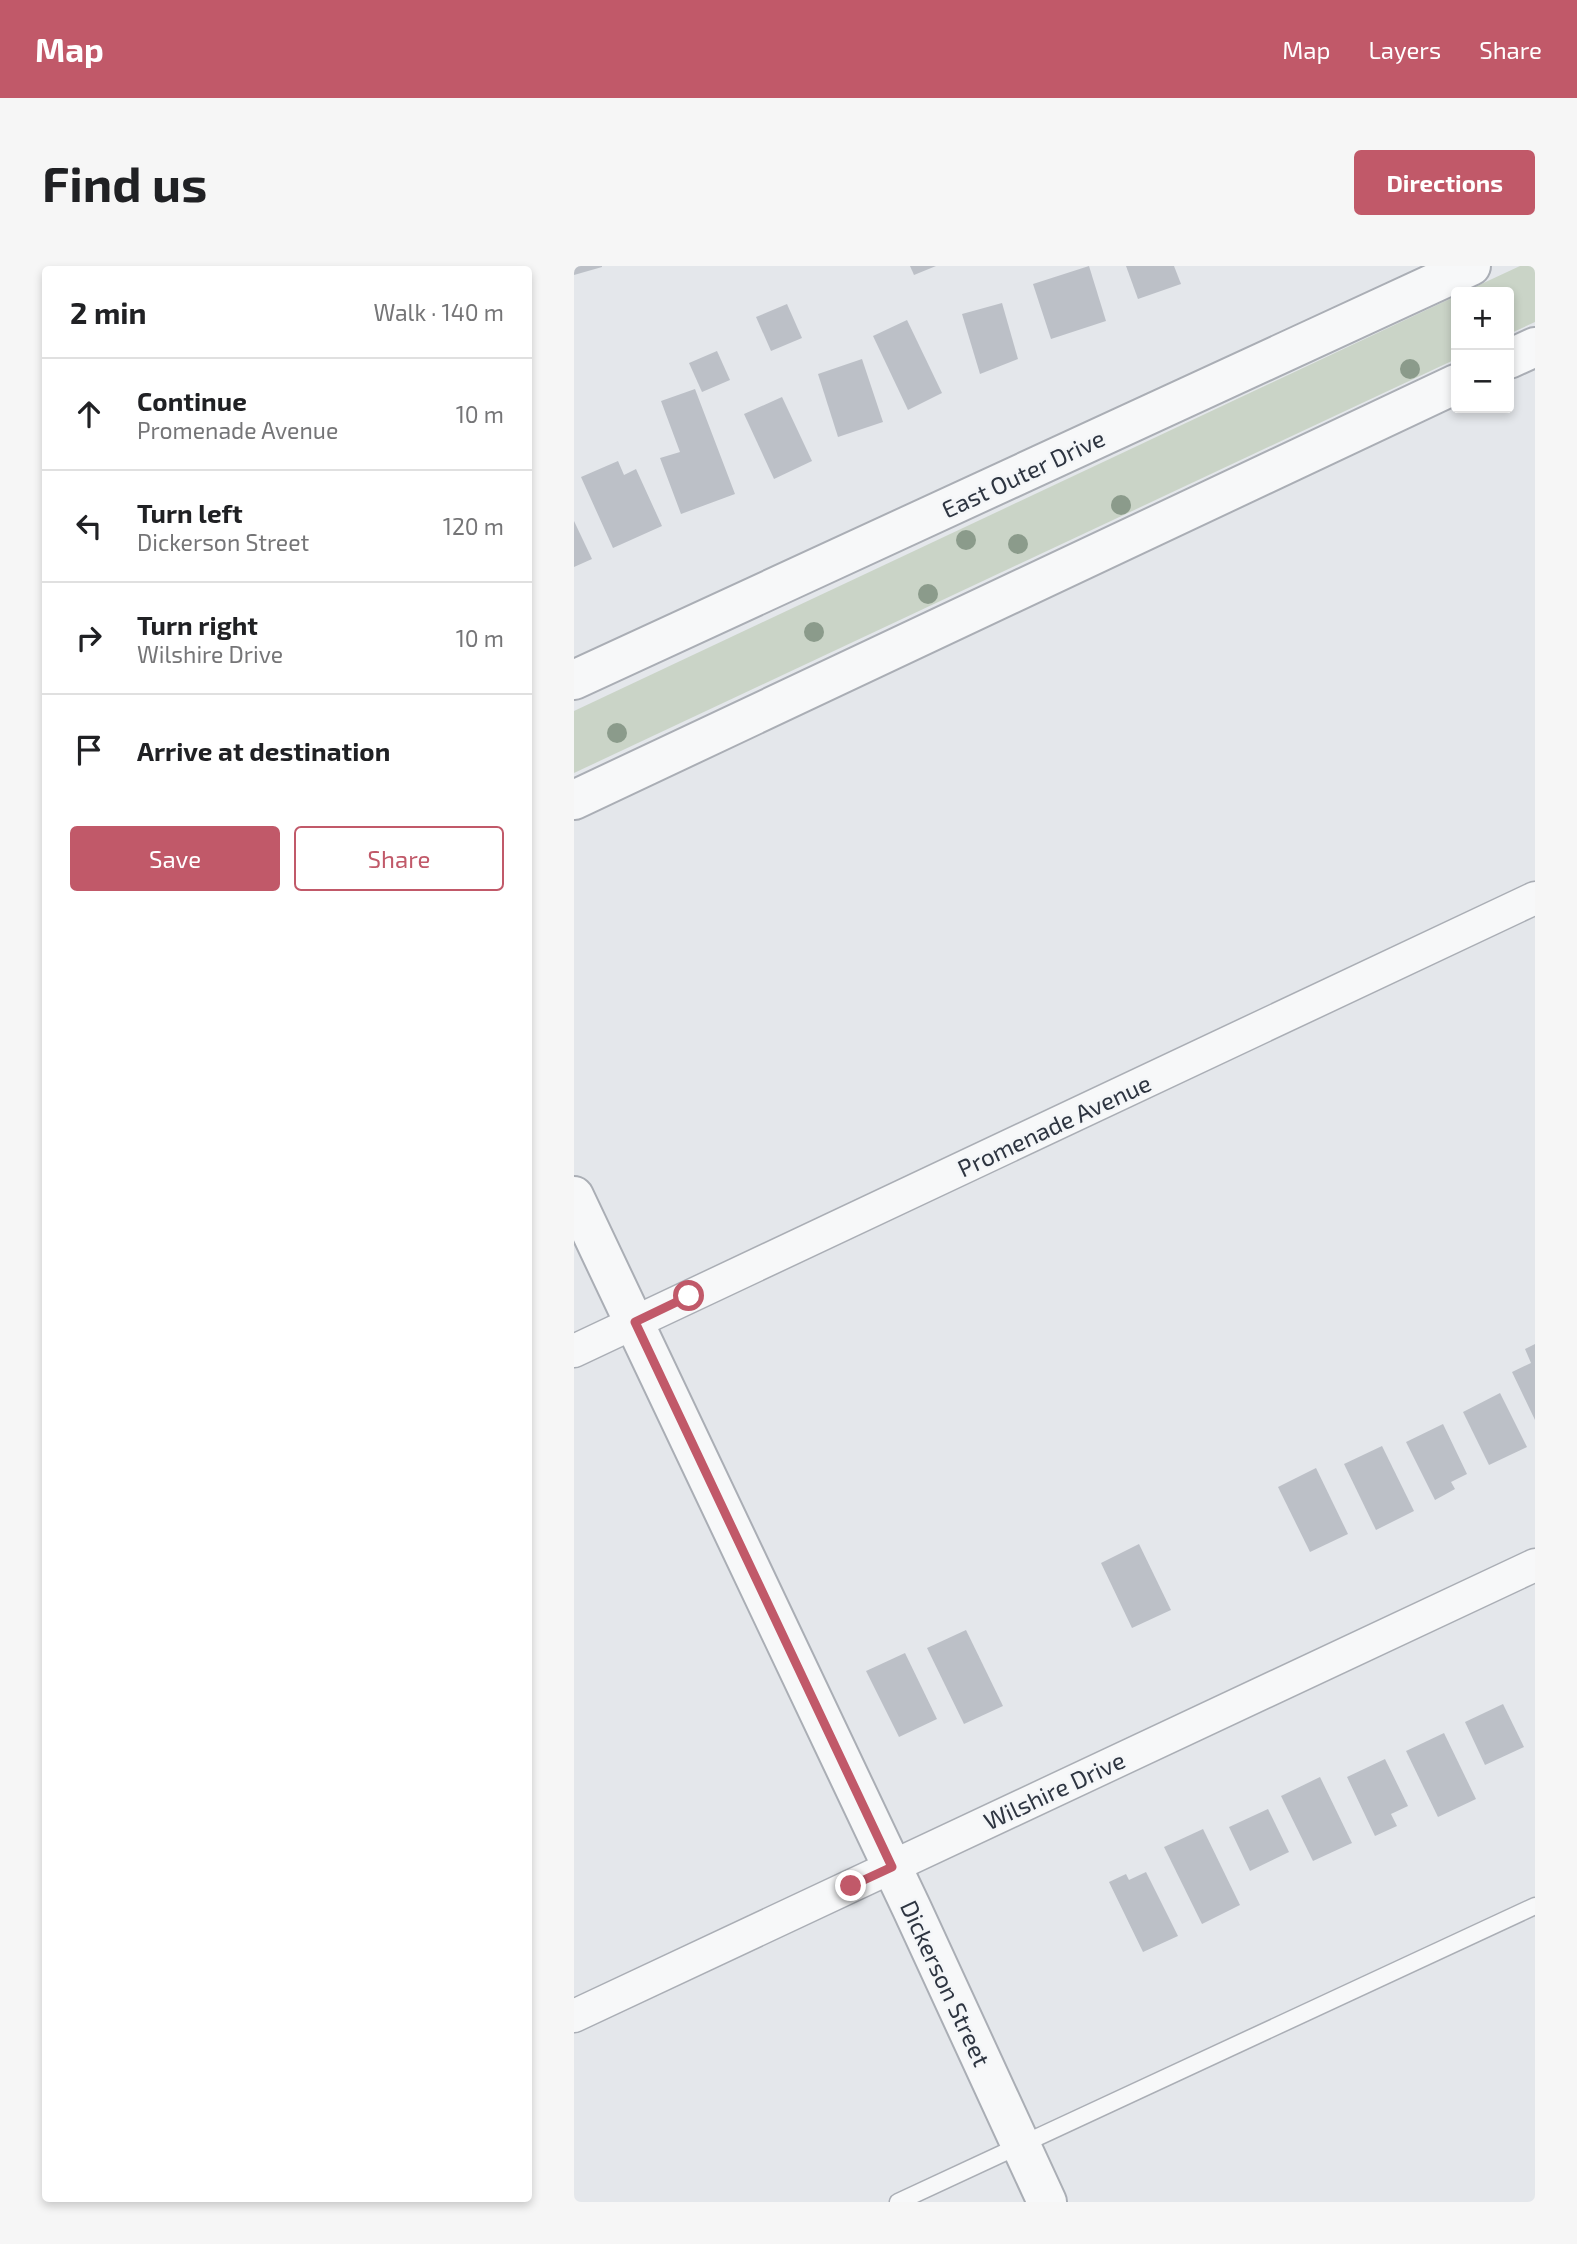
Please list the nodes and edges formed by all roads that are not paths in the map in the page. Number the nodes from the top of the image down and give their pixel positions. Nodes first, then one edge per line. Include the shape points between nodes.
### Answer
1 (1471, 266) edge
2 (1535, 347) edge
3 (1514, 357) edge
4 (1451, 386) edge
5 (574, 680) edge
6 (574, 800) edge
7 (1535, 898) edge
8 (574, 1196) edge
9 (635, 1322) junction
10 (574, 1351) edge
11 (1535, 1565) edge
12 (892, 1867) junction
13 (1535, 1906) edge
14 (574, 2016) edge
15 (1021, 2146) junction
16 (898, 2202) edge
17 (1047, 2202) edge

1 - 5 street, East Outer Drive
2 - 3 street
4 - 6 street
7 - 9 street, Promenade Avenue
8 - 9 street, Dickerson Street
9 - 10 street, Promenade Avenue
9 - 12 street, Dickerson Street
11 - 12 street, Wilshire Drive
12 - 14 street, Wilshire Drive
12 - 15 street, Dickerson Street
13 - 15 lane
15 - 16 lane
15 - 17 street, Dickerson Street

